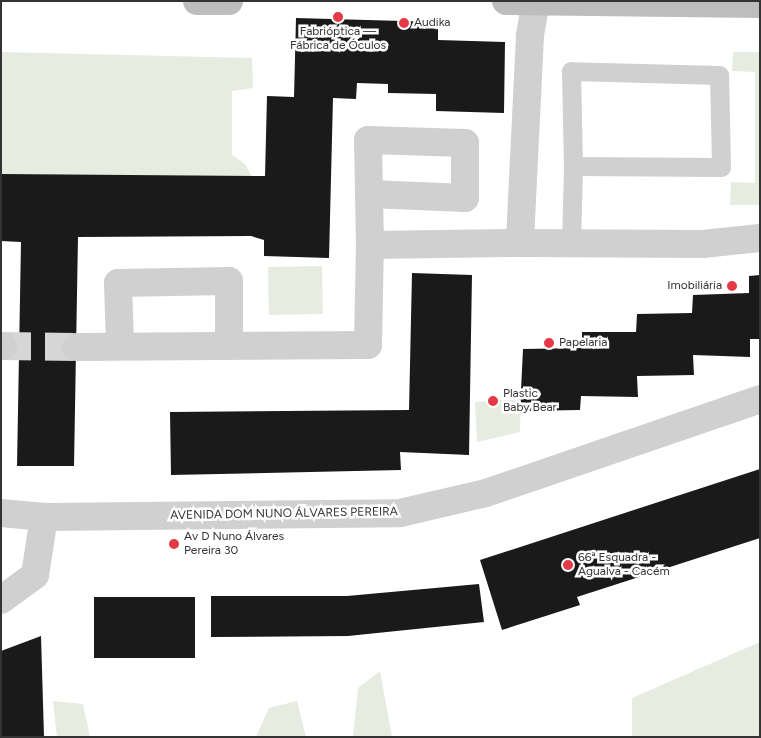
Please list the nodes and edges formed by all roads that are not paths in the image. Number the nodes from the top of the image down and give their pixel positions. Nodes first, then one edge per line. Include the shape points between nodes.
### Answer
1 (197, 1) edge
2 (229, 1) edge
3 (506, 1) edge
4 (536, 2) edge
5 (760, 4) edge
6 (573, 166) junction
7 (369, 194) dead end
8 (760, 238) edge
9 (520, 243) junction
10 (571, 244) junction
11 (370, 245) junction
12 (120, 344) junction
13 (229, 344) junction
14 (76, 347) tunnel mouth
15 (760, 398) edge
16 (1, 513) edge
17 (44, 517) junction
18 (1, 600) edge

1 - 2 main road
3 - 4 main road
4 - 5 main road
4 - 9 street via 530,36
6 - 6 lane via 571,71 719,75 721,167
6 - 10 lane
7 - 11 street
8 - 10 street via 703,244
9 - 10 street
9 - 11 street
11 - 13 street via 368,345
12 - 13 street
12 - 13 street via 118,283 228,281
12 - 14 street
15 - 17 street, AVENIDA DOM NUNO ÁLVARES PEREIRA via 486,494 400,513
16 - 17 street, AVENIDA DOM NUNO ÁLVARES PEREIRA
17 - 18 street via 35,575

